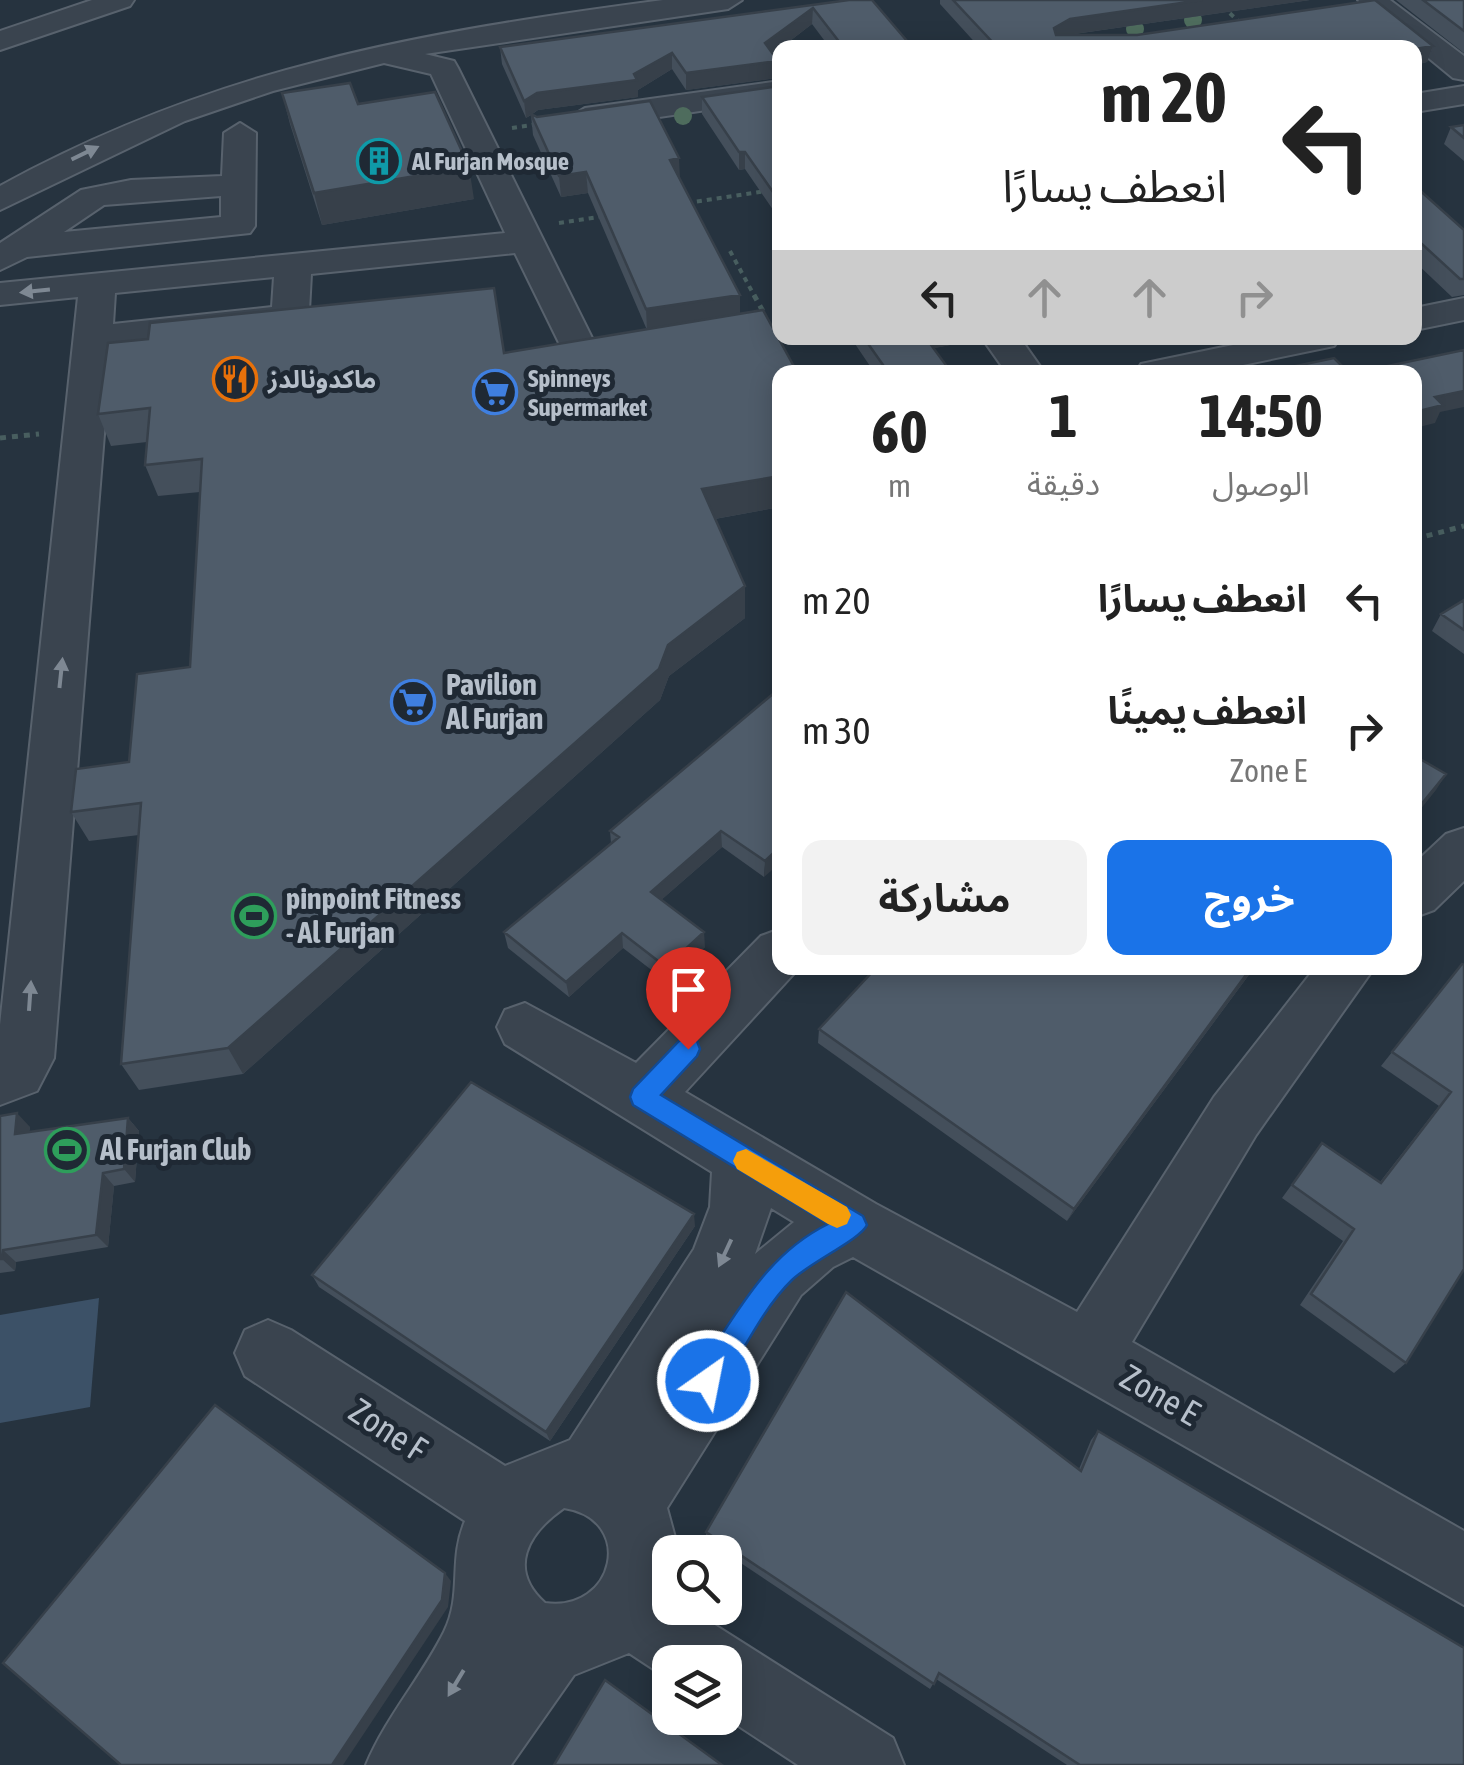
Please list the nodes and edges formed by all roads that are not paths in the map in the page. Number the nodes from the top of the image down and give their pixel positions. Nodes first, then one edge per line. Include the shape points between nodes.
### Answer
1 (120, 0) edge
2 (568, 0) edge
3 (728, 0) edge
4 (1359, 3) edge
5 (15, 9) dead end
6 (481, 16) junction
7 (40, 26) junction
8 (1401, 40) edge
9 (1405, 40) edge
10 (0, 41) edge
11 (1422, 53) edge
12 (360, 56) junction
13 (1422, 57) edge
14 (443, 68) junction
15 (1462, 85) edge
16 (1422, 89) edge
17 (772, 91) edge
18 (1422, 100) edge
19 (240, 133) dead end
20 (522, 133) road end
21 (0, 168) edge
22 (238, 184) junction
23 (0, 200) edge
24 (238, 226) junction
25 (526, 235) junction
26 (7, 253) edge
27 (293, 265) junction
28 (236, 270) junction
29 (98, 284) junction
30 (0, 294) edge
31 (1464, 310) edge
32 (1422, 318) edge
33 (95, 337) junction
34 (675, 344) edge
35 (1287, 345) edge
36 (1189, 365) edge
37 (1464, 849) edge
38 (1422, 888) edge
39 (772, 960) edge
40 (1342, 975) edge
41 (525, 1027) dead end
42 (0, 1078) edge
43 (642, 1097) junction
44 (742, 1158) junction
45 (854, 1225) junction
46 (268, 1353) dead end
47 (1088, 1353) junction
48 (608, 1489) junction
49 (508, 1508) junction
50 (1464, 1570) edge
51 (494, 1594) junction
52 (625, 1609) junction
53 (554, 1642) junction
54 (681, 1645) edge
55 (742, 1685) edge
56 (404, 1765) edge
57 (468, 1765) edge
58 (866, 1765) edge

1 - 7 street
2 - 6 street
3 - 6 street
4 - 8 street
4 - 9 street
5 - 7 street
6 - 12 street
6 - 14 street
6 - 21 street via 368,31 221,71
7 - 10 street
11 - 15 street
12 - 14 street via 407,56
23 -> 12 street via 171,113
13 - 15 street
14 - 25 street
15 - 16 street
15 - 18 street
17 - 20 street
19 - 22 street
22 - 24 street
22 - 26 street via 94,197
24 - 26 street
24 - 28 street
25 - 27 street via 448,263
25 - 34 street via 584,352 609,356
27 - 28 street
27 - 33 street via 290,311 280,319
28 - 29 street
29 -> 30 street
29 - 33 street
31 - 32 street
42 -> 33 street via 17,1073 26,1058
35 - 36 street
37 - 38 street
39 - 43 street
40 - 47 street via 1234,1116
41 - 43 street, Zone E
43 - 44 street, Zone E
44 - 45 street, Zone E
44 -> 48 street via 740,1208 719,1267
45 - 47 street, Zone E
45 - 48 street via 812,1246 780,1273
46 - 49 street, Zone F
47 - 50 street, Zone E
48 - 49 street via 543,1479
48 - 52 street via 640,1522 644,1566
49 - 51 street via 493,1534
51 - 53 street via 517,1627
51 -> 56 street via 473,1653
52 - 53 street via 580,1640
52 - 54 street
53 - 57 street via 504,1704
55 - 58 street

